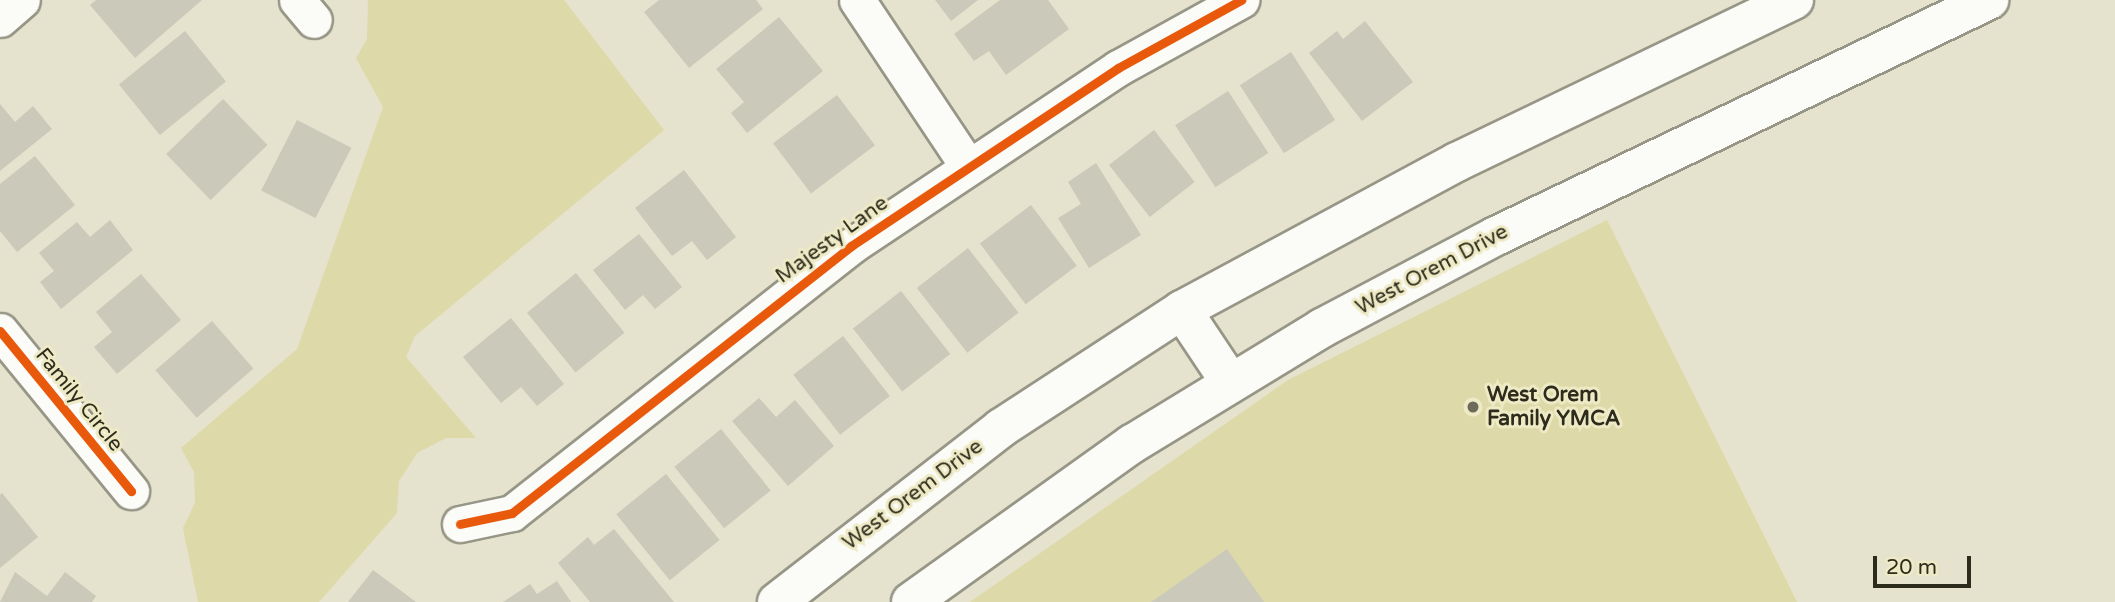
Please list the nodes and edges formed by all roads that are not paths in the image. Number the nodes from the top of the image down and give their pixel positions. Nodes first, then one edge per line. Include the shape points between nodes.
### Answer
1 (22, 0) edge
2 (857, 0) edge
3 (1241, 0) edge
4 (1794, 0) edge
5 (1989, 0) edge
6 (0, 19) edge
7 (967, 165) junction
8 (1182, 310) junction
9 (0, 331) edge
10 (1230, 382) junction
11 (131, 491) dead end
12 (460, 524) dead end
13 (777, 602) edge
14 (911, 602) edge

1 - 6 street
2 - 7 street
3 - 7 street, Majesty Lane via 1118,68
4 - 8 main road, West Orem Drive via 1457,162
5 - 10 main road, West Orem Drive via 1496,236
7 - 12 street, Majesty Lane via 744,327 512,513
8 - 10 main road
8 - 13 main road, West Orem Drive via 1002,428
9 - 11 street, Family Circle
10 - 14 main road, West Orem Drive

